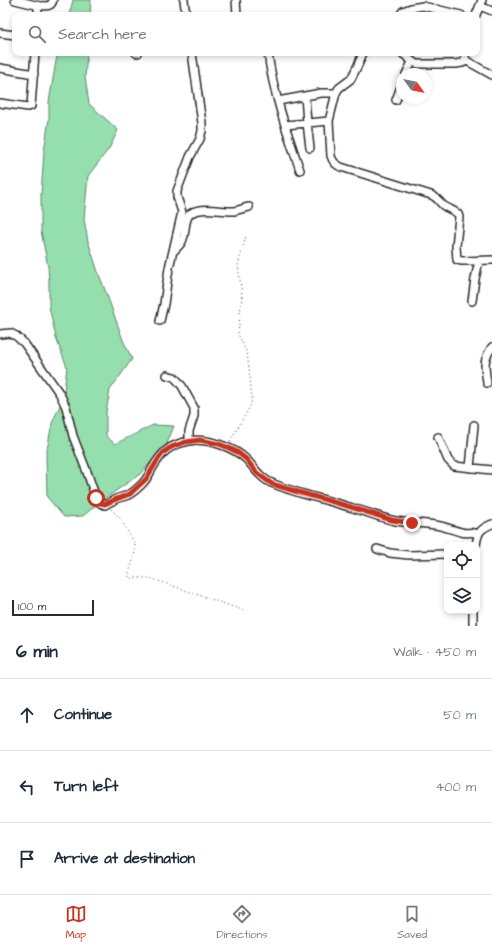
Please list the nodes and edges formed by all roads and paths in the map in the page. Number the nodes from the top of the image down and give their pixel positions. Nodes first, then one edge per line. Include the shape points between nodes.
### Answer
1 (16, 0) edge
2 (53, 0) edge
3 (184, 0) edge
4 (236, 0) edge
5 (422, 3) edge
6 (481, 3) edge
7 (40, 6) junction
8 (492, 11) edge
9 (38, 12) edge
10 (186, 12) edge
11 (238, 12) edge
12 (402, 12) edge
13 (451, 12) edge
14 (0, 33) edge
15 (12, 35) edge
16 (35, 56) edge
17 (192, 56) edge
18 (268, 56) edge
19 (362, 56) edge
20 (405, 56) edge
21 (466, 57) edge
22 (412, 62) junction
23 (0, 68) edge
24 (409, 68) edge
25 (34, 74) junction
26 (492, 75) edge
27 (336, 94) junction
28 (305, 96) junction
29 (278, 101) junction
30 (0, 104) edge
31 (329, 120) junction
32 (307, 123) junction
33 (285, 125) junction
34 (310, 148) dead end
35 (300, 170) dead end
36 (249, 206) dead end
37 (246, 236) dead end
38 (172, 253) junction
39 (492, 260) edge
40 (479, 261) junction
41 (472, 301) dead end
42 (160, 321) dead end
43 (0, 334) edge
44 (492, 347) edge
45 (167, 375) dead end
46 (487, 383) dead end
47 (474, 425) dead end
48 (438, 437) dead end
49 (189, 441) junction
50 (226, 447) junction
51 (470, 468) junction
52 (492, 470) edge
53 (106, 504) junction
54 (492, 524) edge
55 (478, 534) junction
56 (477, 542) edge
57 (377, 549) dead end
58 (444, 554) edge
59 (245, 611) dead end
60 (473, 614) edge
61 (473, 626) edge

1 - 7 street
2 - 7 street via 51,5
3 - 10 street
4 - 11 street
5 - 12 street
5 - 13 street
6 - 8 street
7 - 9 street
14 - 15 street
16 - 25 street
17 - 38 street via 202,131 176,191 182,212
18 - 29 street via 271,78
19 - 27 street via 351,79 339,88
20 - 22 street
21 - 22 street via 462,63 456,64
21 - 26 street
22 - 24 street
23 - 25 street
25 - 30 street via 30,107
27 - 28 street
27 - 31 street
28 - 29 street
28 - 32 street
29 - 33 street
31 - 32 street
31 - 40 street via 331,156 335,164 436,197 442,205 458,214 457,260
32 - 33 street
32 - 34 street
33 - 35 street
36 - 38 street via 236,211 193,212 188,217 182,241
37 - 50 path via 238,265 242,295 238,334 247,353 252,398 248,410
38 - 42 street
39 - 40 street
40 - 41 street
43 - 53 street via 10,333 24,343 60,394 96,498 100,503
44 - 46 street via 484,364
45 - 49 street via 174,377 182,386 194,408
47 - 51 street
48 - 51 street via 451,464
49 - 50 street via 200,440
49 - 53 street via 163,453 146,479 130,494
50 - 55 street via 246,459 257,473 272,484 392,520 442,526
51 - 52 street
53 - 59 path via 120,518 135,544 128,573 130,578 150,578
54 - 55 street
55 - 56 street
57 - 58 street via 408,555
60 - 61 street

